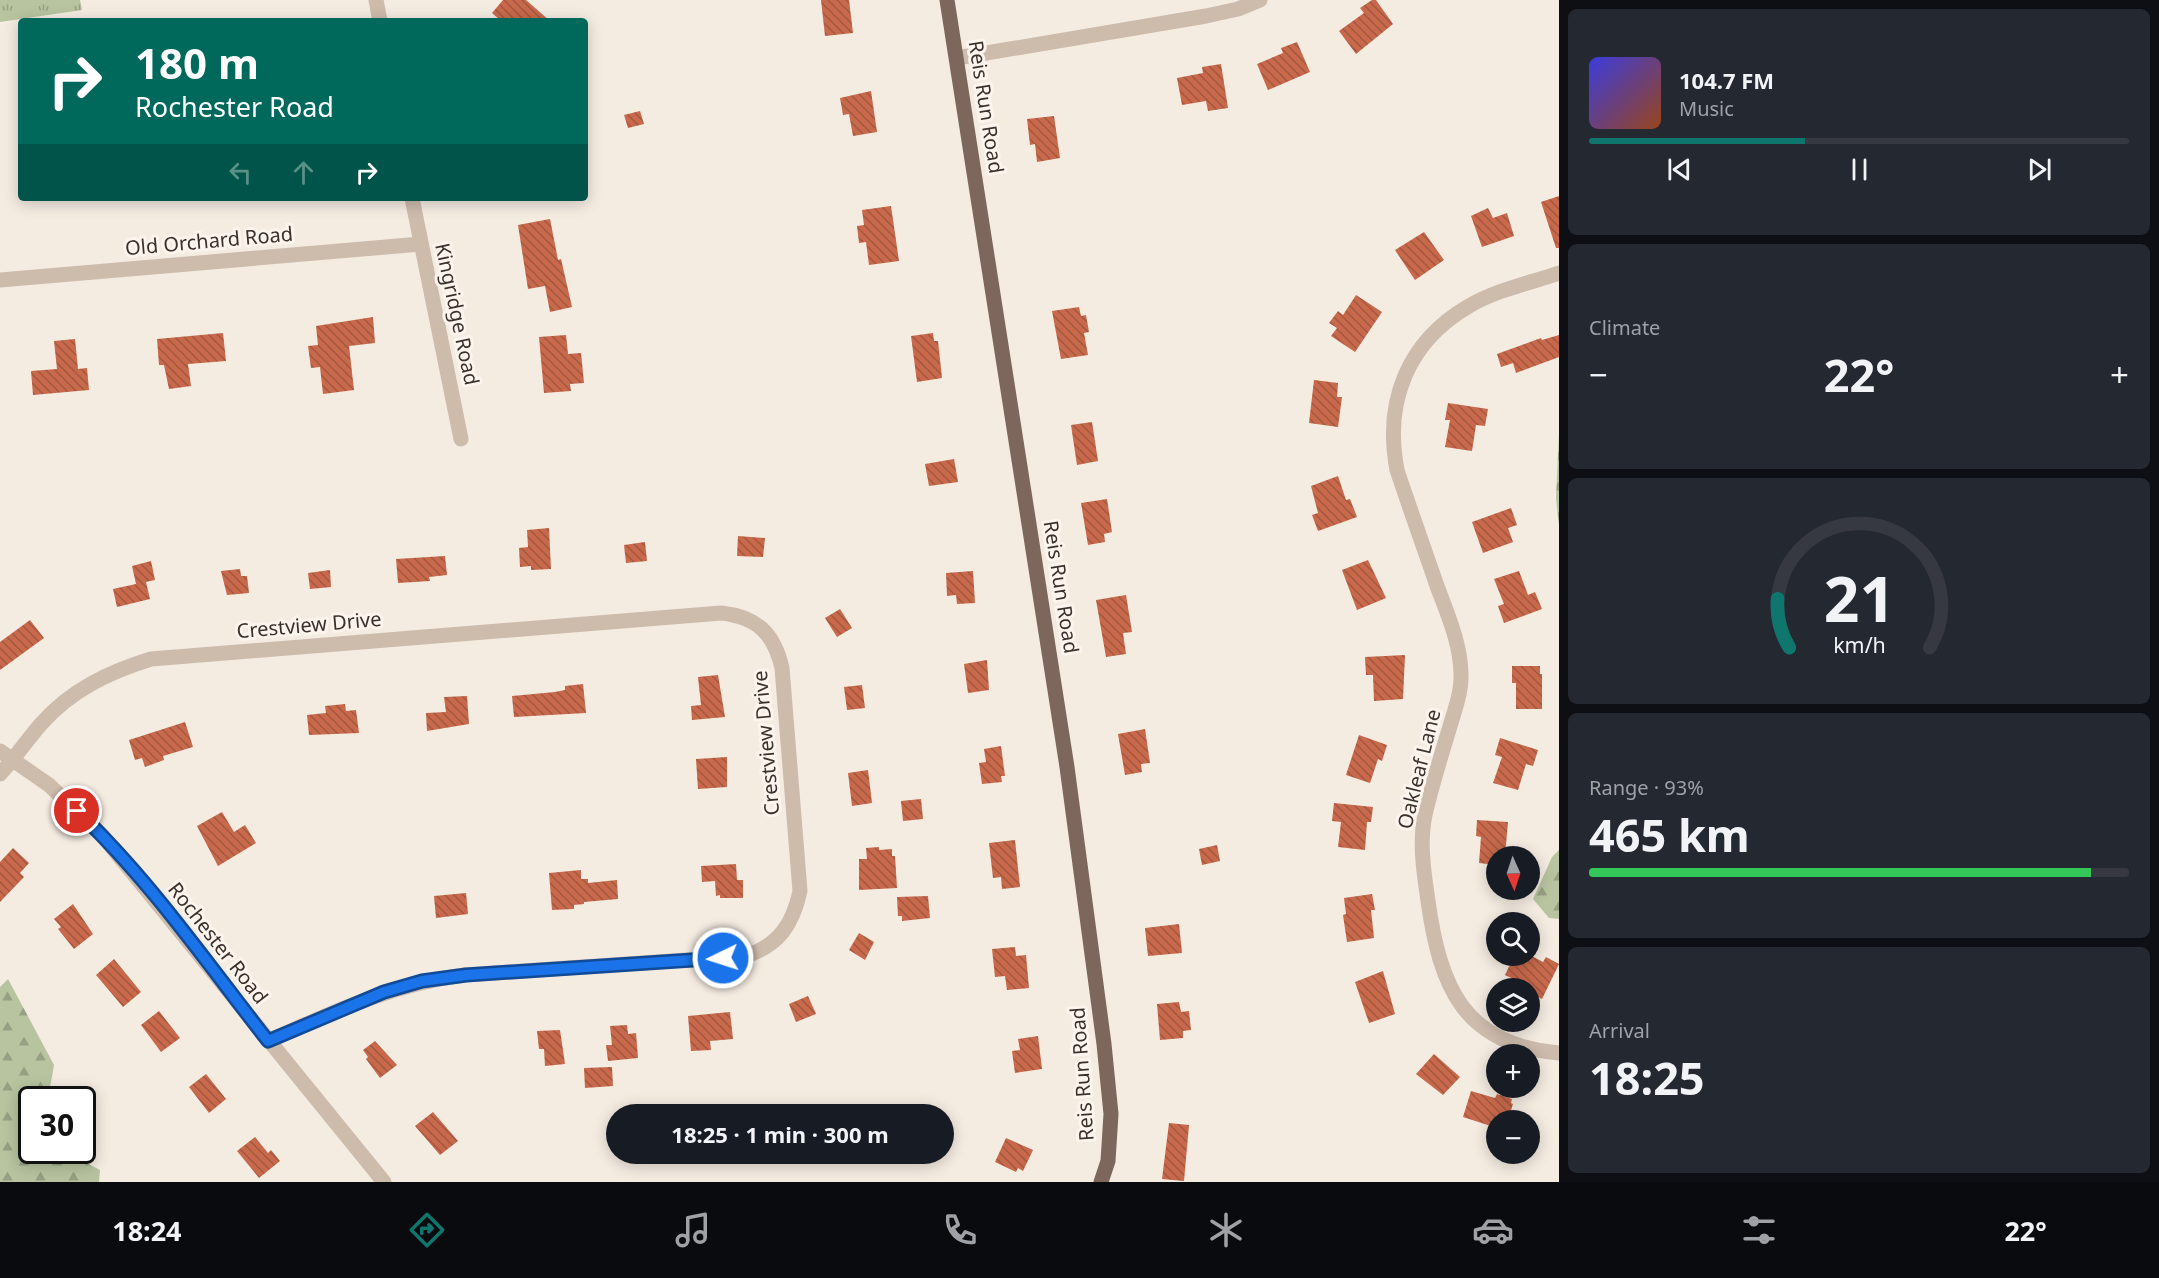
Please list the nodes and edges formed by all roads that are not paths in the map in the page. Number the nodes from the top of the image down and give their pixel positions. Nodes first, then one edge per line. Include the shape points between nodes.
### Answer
1 (376, 0) edge
2 (947, 0) edge
3 (1260, 0) edge
4 (379, 18) edge
5 (957, 58) junction
6 (413, 201) edge
7 (421, 244) junction
8 (1559, 273) edge
9 (0, 280) edge
10 (461, 439) dead end
11 (0, 751) edge
12 (13, 760) junction
13 (0, 774) edge
14 (268, 1041) junction
15 (1559, 1053) edge
16 (384, 1182) edge
17 (1101, 1182) edge

1 - 4 street
2 - 5 main road, Reis Run Road
3 - 5 street via 1206,16
5 - 17 main road, Reis Run Road via 1067,767 1104,1044 1111,1114 1108,1161
6 - 7 street, Kingridge Road
7 - 9 street, Old Orchard Road
7 - 10 street, Kingridge Road
8 - 15 street, Oakleaf Lane via 1469,306 1446,323 1416,355 1392,419 1397,470 1453,630 1462,679 1425,816 1423,840 1429,911 1440,963 1446,982 1473,1020 1513,1044
11 - 12 street, Rochester Road
12 - 13 street, Crestview Drive
12 - 14 street, Rochester Road via 49,785 100,834
12 - 14 street, Crestview Drive via 42,723 80,691 100,677 151,659 721,613 740,615 768,633 782,668 800,891 790,925 772,944 746,956 422,981 384,992
14 - 16 street, Rochester Road

